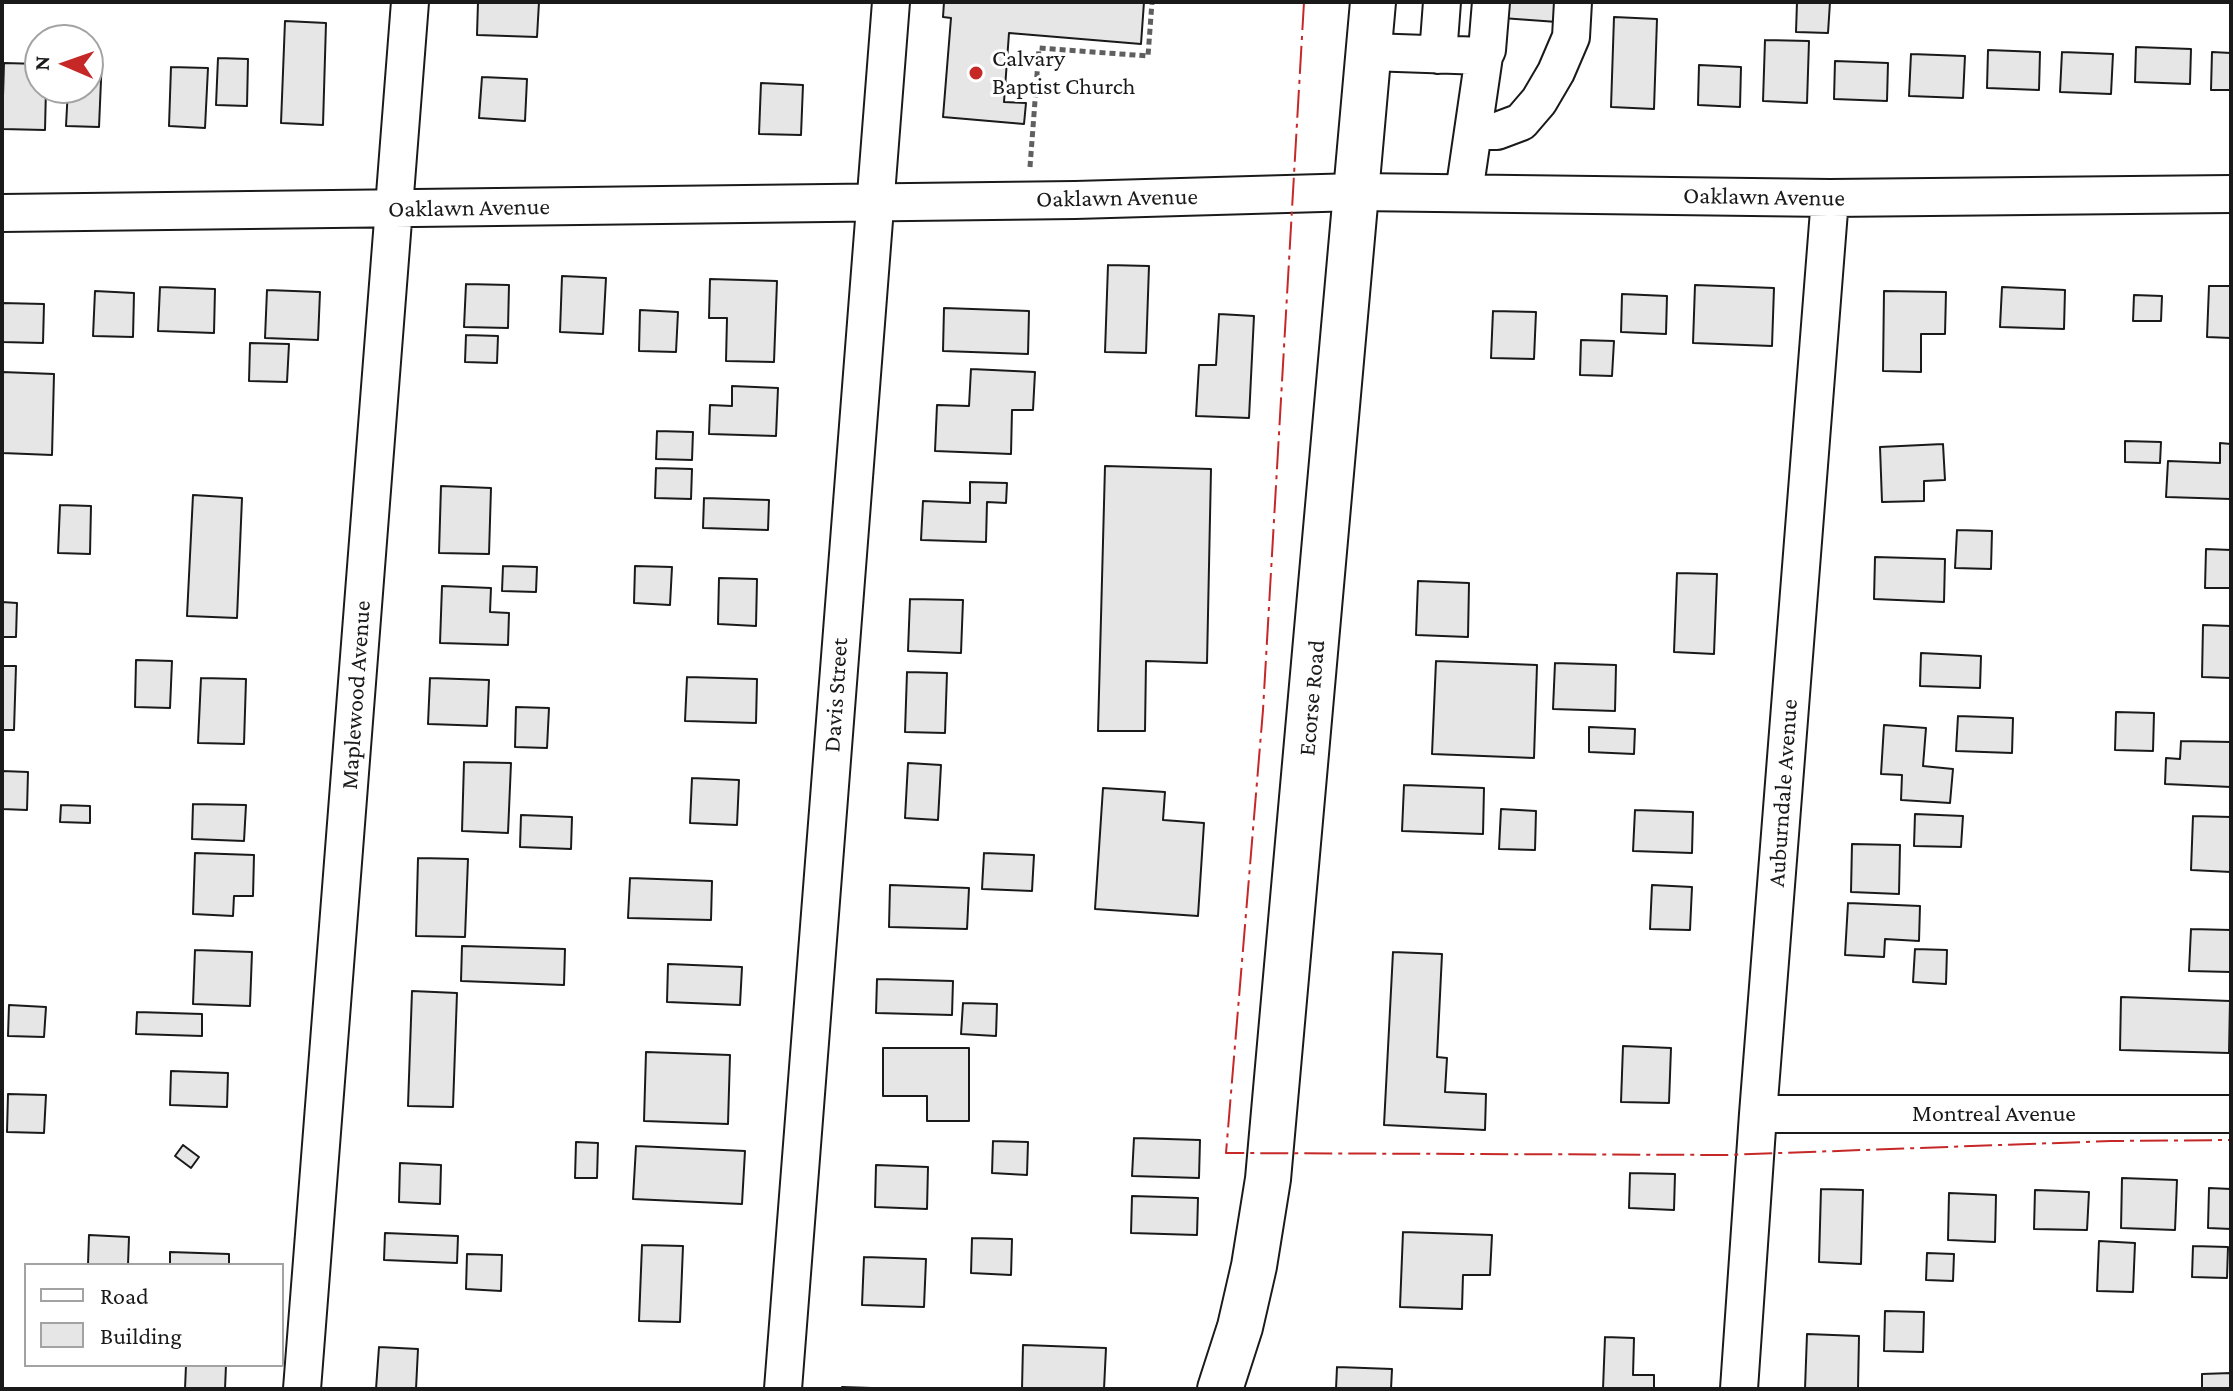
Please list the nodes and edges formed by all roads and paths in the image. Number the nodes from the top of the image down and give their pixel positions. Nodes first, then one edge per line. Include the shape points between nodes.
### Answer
1 (410, 2) edge
2 (891, 2) edge
3 (1152, 2) edge
4 (1373, 2) edge
5 (1442, 2) edge
6 (1491, 2) edge
7 (1573, 2) edge
8 (1369, 52) junction
9 (1438, 55) junction
10 (1484, 56) junction
11 (1474, 131) junction
12 (1357, 192) junction
13 (1464, 193) junction
14 (2231, 194) edge
15 (1830, 198) junction
16 (1028, 200) junction
17 (874, 202) junction
18 (394, 209) junction
19 (2, 213) edge
20 (1758, 1114) junction
21 (2231, 1114) edge
22 (302, 1389) edge
23 (783, 1389) edge
24 (1220, 1389) edge
25 (1739, 1389) edge

1 - 18 street, Maplewood Avenue
2 - 17 street, Davis Street
3 - 16 path via 1148,56 1039,48
4 - 8 main road, Ecorse Road
5 - 9 street
6 - 10 street
7 - 11 street via 1571,37 1539,101 1521,122 1497,131
8 - 9 street
8 - 12 main road, Ecorse Road
9 - 10 street
10 - 11 street
11 - 13 street
12 - 13 street, Oaklawn Avenue
12 - 16 street, Oaklawn Avenue
12 - 24 main road, Ecorse Road via 1268,1179 1254,1266
13 - 15 street, Oaklawn Avenue
14 - 15 street, Oaklawn Avenue
15 - 20 street, Auburndale Avenue
16 - 17 street, Oaklawn Avenue
17 - 18 street, Oaklawn Avenue
17 - 23 street, Davis Street
18 - 19 street, Oaklawn Avenue
18 - 22 street, Maplewood Avenue
20 - 21 street, Montreal Avenue
20 - 25 street, Auburndale Avenue

